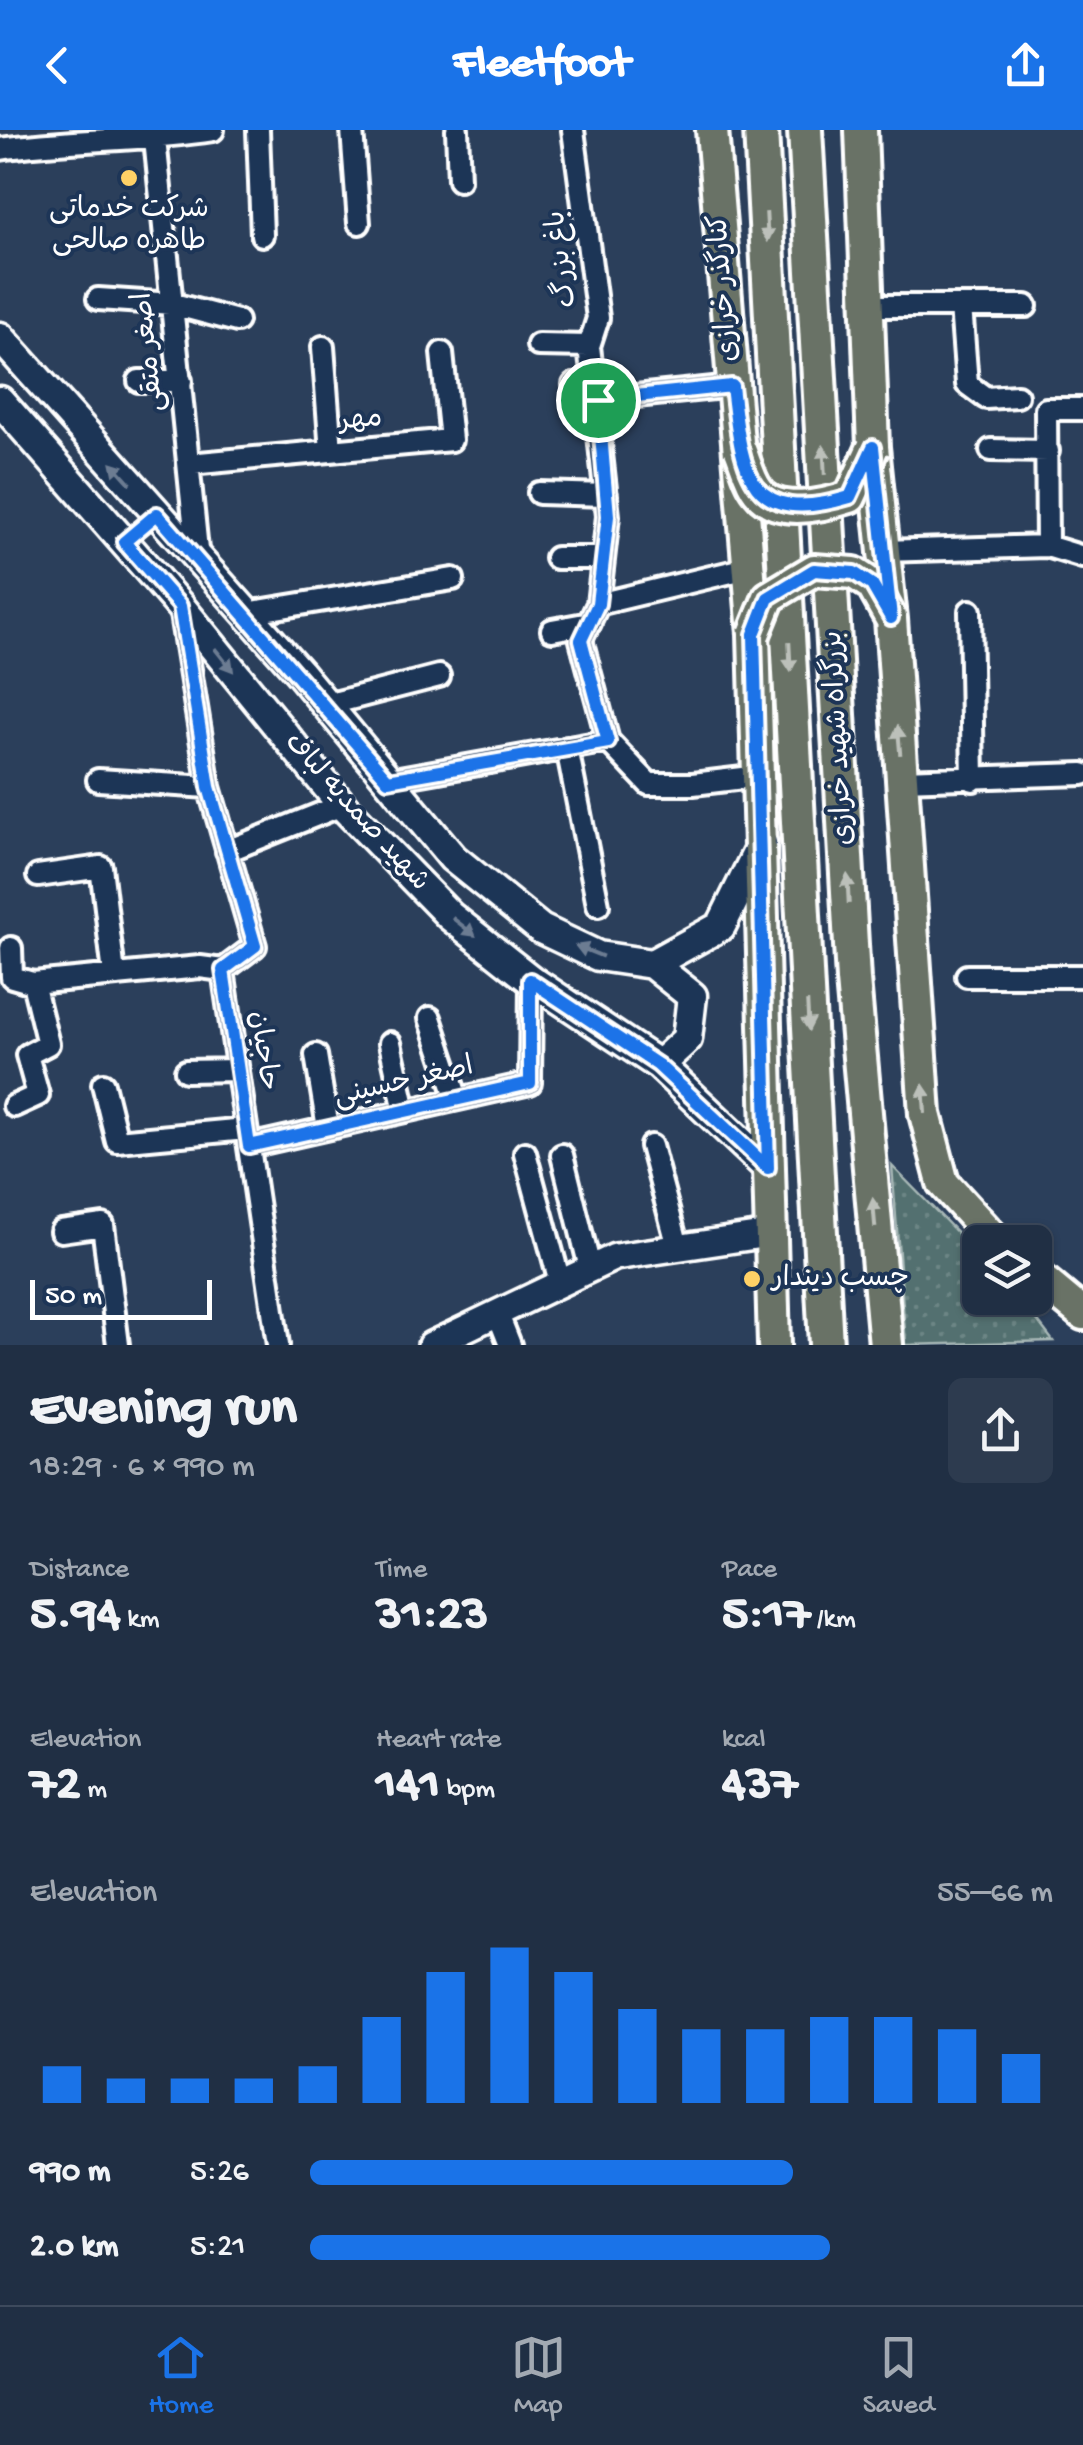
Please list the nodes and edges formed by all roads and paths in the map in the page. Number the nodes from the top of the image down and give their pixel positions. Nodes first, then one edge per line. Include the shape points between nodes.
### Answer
1 (213, 130) edge
2 (258, 130) edge
3 (352, 130) edge
4 (457, 130) edge
5 (574, 130) edge
6 (712, 130) edge
7 (761, 130) edge
8 (805, 130) edge
9 (862, 130) edge
10 (70, 135) edge
11 (155, 139) junction
12 (0, 149) edge
13 (459, 180) dead end
14 (359, 223) dead end
15 (262, 235) dead end
16 (98, 299) dead end
17 (173, 304) junction
18 (869, 306) junction
19 (961, 306) junction
20 (1026, 306) dead end
21 (237, 321) dead end
22 (0, 336) edge
23 (538, 344) dead end
24 (588, 346) junction
25 (323, 347) dead end
26 (442, 352) dead end
27 (139, 380) dead end
28 (180, 382) junction
29 (574, 385) dead end
30 (732, 386) junction
31 (597, 392) junction
32 (1017, 396) dead end
33 (0, 400) edge
34 (1083, 409) edge
35 (739, 447) junction
36 (873, 447) junction
37 (991, 450) dead end
38 (331, 451) junction
39 (1048, 451) junction
40 (189, 464) junction
41 (538, 493) dead end
42 (606, 495) junction
43 (157, 514) junction
44 (124, 542) junction
45 (1047, 546) junction
46 (884, 551) junction
47 (1083, 557) edge
48 (556, 558) dead end
49 (603, 558) junction
50 (198, 560) junction
51 (748, 568) junction
52 (453, 579) dead end
53 (180, 606) junction
54 (970, 611) dead end
55 (246, 613) junction
56 (594, 614) junction
57 (891, 618) junction
58 (552, 630) dead end
59 (754, 634) junction
60 (439, 676) dead end
61 (326, 705) junction
62 (608, 742) junction
63 (567, 748) junction
64 (1083, 774) edge
65 (760, 776) junction
66 (98, 780) dead end
67 (388, 780) junction
68 (902, 780) junction
69 (973, 780) junction
70 (209, 787) junction
71 (342, 805) junction
72 (762, 842) junction
73 (228, 851) junction
74 (38, 876) dead end
75 (598, 905) dead end
76 (11, 948) dead end
77 (652, 964) junction
78 (223, 970) junction
79 (114, 974) junction
80 (967, 976) dead end
81 (1083, 976) edge
82 (530, 980) junction
83 (34, 983) junction
84 (430, 1018) dead end
85 (390, 1043) dead end
86 (316, 1055) dead end
87 (658, 1065) junction
88 (238, 1070) junction
89 (186, 1071) dead end
90 (103, 1084) dead end
91 (457, 1099) junction
92 (14, 1106) dead end
93 (405, 1111) junction
94 (328, 1128) junction
95 (247, 1137) junction
96 (651, 1146) dead end
97 (526, 1153) dead end
98 (562, 1154) dead end
99 (768, 1168) junction
100 (981, 1225) edge
101 (61, 1231) dead end
102 (768, 1234) junction
103 (678, 1247) junction
104 (590, 1268) junction
105 (560, 1282) junction
106 (1052, 1288) edge
107 (497, 1312) junction
108 (1083, 1314) edge
109 (439, 1343) edge
110 (118, 1345) edge
111 (278, 1345) edge
112 (510, 1345) edge
113 (774, 1345) edge
114 (826, 1345) edge
115 (886, 1345) edge

1 - 11 street
2 - 15 street
3 - 14 street
4 - 13 street
5 - 24 street, باغ بزرگ via 598,318
6 - 30 main road, کنارگذر خرازی
7 -> 114 highway, بزرگراه شهید خرازی
115 -> 8 highway, بزرگراه شهید خرازی via 853,980
9 - 18 main road
10 - 11 street
10 - 12 street
11 - 17 street, اصغر متقی
16 - 17 street
17 - 21 street
17 - 28 street, اصغر متقی
18 - 19 street
18 - 36 main road
19 - 20 street
19 - 32 street via 967,384 986,398
43 -> 22 main road, شهید صمدیه لباف
23 - 24 street
24 - 31 street, باغ بزرگ
25 - 38 street
26 - 38 street, مهر via 452,440
27 - 28 street
28 - 40 street, اصغر متقی
29 - 31 street
30 - 31 street
30 - 35 main road, کنارگذر خرازی
31 - 42 street, باغ بزرگ
33 - 44 main road, شهید صمدیه لباف
34 - 39 street via 1046,409
35 - 36 main road, bridge via 758,492 771,502 815,508 850,497
35 - 51 main road, کنارگذر خرازی
36 - 46 main road
37 - 39 street
38 - 40 street, مهر
39 - 45 street
40 - 50 street, اصغر متقی
41 - 42 street
42 - 49 street, باغ بزرگ
43 - 44 main road
43 - 50 main road, شهید صمدیه لباف
44 - 53 main road, شهید صمدیه لباف
45 - 46 street
45 - 47 street
46 - 57 main road
48 - 49 street
49 - 56 street, باغ بزرگ
50 - 55 main road, شهید صمدیه لباف
51 - 56 street
51 - 59 main road, کنارگذر خرازی
52 - 55 street
53 - 70 street
53 -> 71 main road, شهید صمدیه لباف
54 - 69 street
55 - 61 main road, شهید صمدیه لباف
56 - 58 street
56 - 62 street, باغ بزرگ via 581,640
57 - 59 main road, bridge via 872,585 854,573 814,570 768,598
68 -> 57 main road
59 - 65 main road, کنارگذر خرازی
60 - 61 street
61 - 67 main road, شهید صمدیه لباف
62 - 63 street
62 - 65 street, باغ بزرگ via 649,784
63 - 67 street
63 - 75 street
64 - 69 street
65 - 72 main road, کنارگذر خرازی
66 - 70 street
77 -> 67 main road, شهید صمدیه لباف via 598,956 541,929 454,858
68 - 69 street
100 -> 68 main road via 943,1183 931,1150
70 - 73 street
71 - 73 street
71 -> 82 main road, شهید صمدیه لباف via 450,916
72 - 77 main road via 720,926
72 - 99 main road, کنارگذر خرازی
73 - 78 street via 255,946
74 - 79 street via 101,867
76 - 83 street via 12,977
77 - 87 main road via 692,996 687,1039
78 - 79 street
78 - 88 street, حاجیان
79 - 83 street
80 - 81 street
82 - 87 main road, شهید صمدیه لباف
82 - 91 street, اصغر حسینی via 530,1083
83 - 92 street via 48,1044 27,1055 38,1094
84 - 91 street
85 - 93 street
86 - 94 street
87 - 99 main road, شهید صمدیه لباف
88 - 89 street
88 - 95 street, حاجیان
90 - 95 street, اصغر حسینی via 117,1141
91 - 93 street, اصغر حسینی
93 - 94 street, اصغر حسینی
94 - 95 street, اصغر حسینی
95 - 111 street, حاجیان
96 - 103 street
97 - 105 street
98 - 104 street
99 - 102 main road, کنارگذر خرازی
101 - 110 street via 103,1225
102 - 103 street
102 - 113 main road, کنارگذر خرازی
103 - 104 street
104 - 105 street
105 - 107 street
106 - 108 main road
107 - 109 street
107 - 112 street

